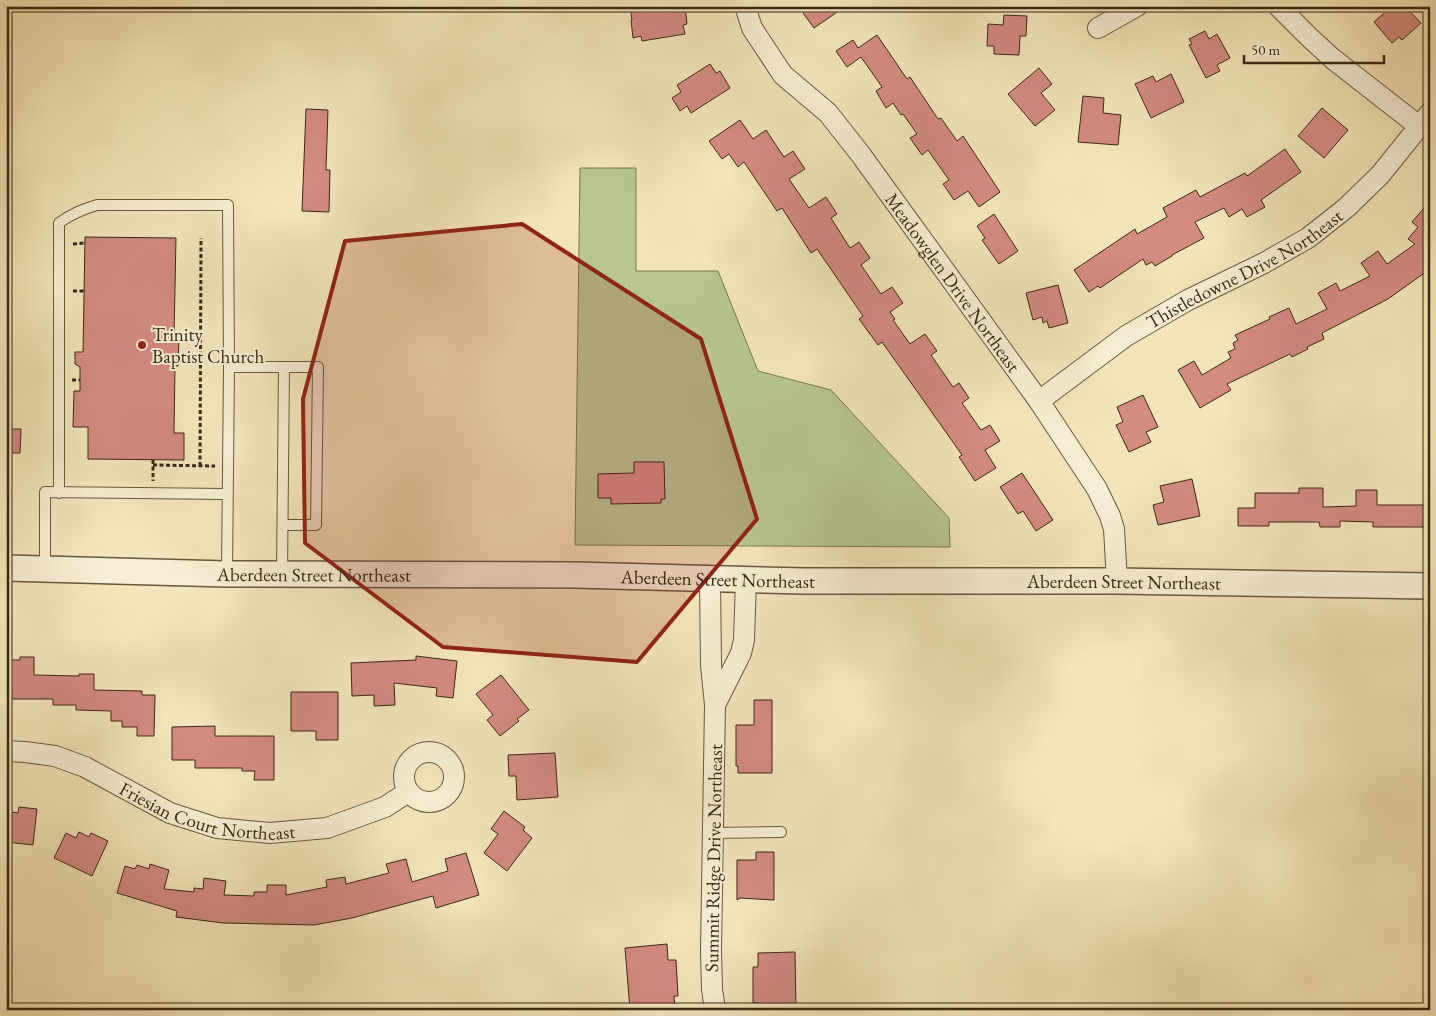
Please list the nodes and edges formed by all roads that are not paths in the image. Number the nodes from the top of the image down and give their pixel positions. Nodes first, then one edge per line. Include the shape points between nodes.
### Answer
1 (745, 6) edge
2 (1137, 6) edge
3 (1278, 6) edge
4 (1098, 28) dead end
5 (1425, 120) edge
6 (229, 367) junction
7 (284, 367) junction
8 (1039, 401) junction
9 (59, 493) junction
10 (227, 494) junction
11 (282, 524) junction
12 (6, 568) edge
13 (45, 570) junction
14 (227, 574) junction
15 (282, 574) junction
16 (710, 579) junction
17 (746, 580) junction
18 (1117, 581) junction
19 (1430, 586) edge
20 (715, 705) junction
21 (6, 752) edge
22 (408, 792) dead end
23 (713, 832) junction
24 (781, 832) dead end
25 (715, 1010) edge

1 - 8 street, Meadowglen Drive Northeast via 752,28 783,75 828,113 862,155
2 - 4 street
3 - 5 street via 1334,59
5 - 8 street, Thistledowne Drive Northeast via 1380,175 1308,238 1126,336
6 - 7 lane
6 - 9 lane via 228,205 98,205 68,216 59,223
6 - 10 lane
7 - 11 lane
7 - 11 lane via 318,367 317,505 316,524
8 - 18 street, Meadowglen Drive Northeast via 1097,489 1110,516 1116,541
9 - 10 lane
9 - 13 lane via 45,492
10 - 14 lane
11 - 15 lane
12 - 13 street, Aberdeen Street Northeast
13 - 14 street, Aberdeen Street Northeast
14 - 15 street, Aberdeen Street Northeast
15 - 16 street, Aberdeen Street Northeast
16 - 17 street, Aberdeen Street Northeast
16 - 20 street, Summit Ridge Drive Northeast via 710,665
17 - 18 street, Aberdeen Street Northeast
17 - 20 street, Summit Ridge Drive Northeast via 741,653
18 - 19 street, Aberdeen Street Northeast
20 - 23 street, Summit Ridge Drive Northeast
21 - 22 street, Friesian Court Northeast via 55,756 85,767 170,813 217,828 270,834 327,828 385,807
23 - 24 lane
23 - 25 street, Summit Ridge Drive Northeast via 711,950

